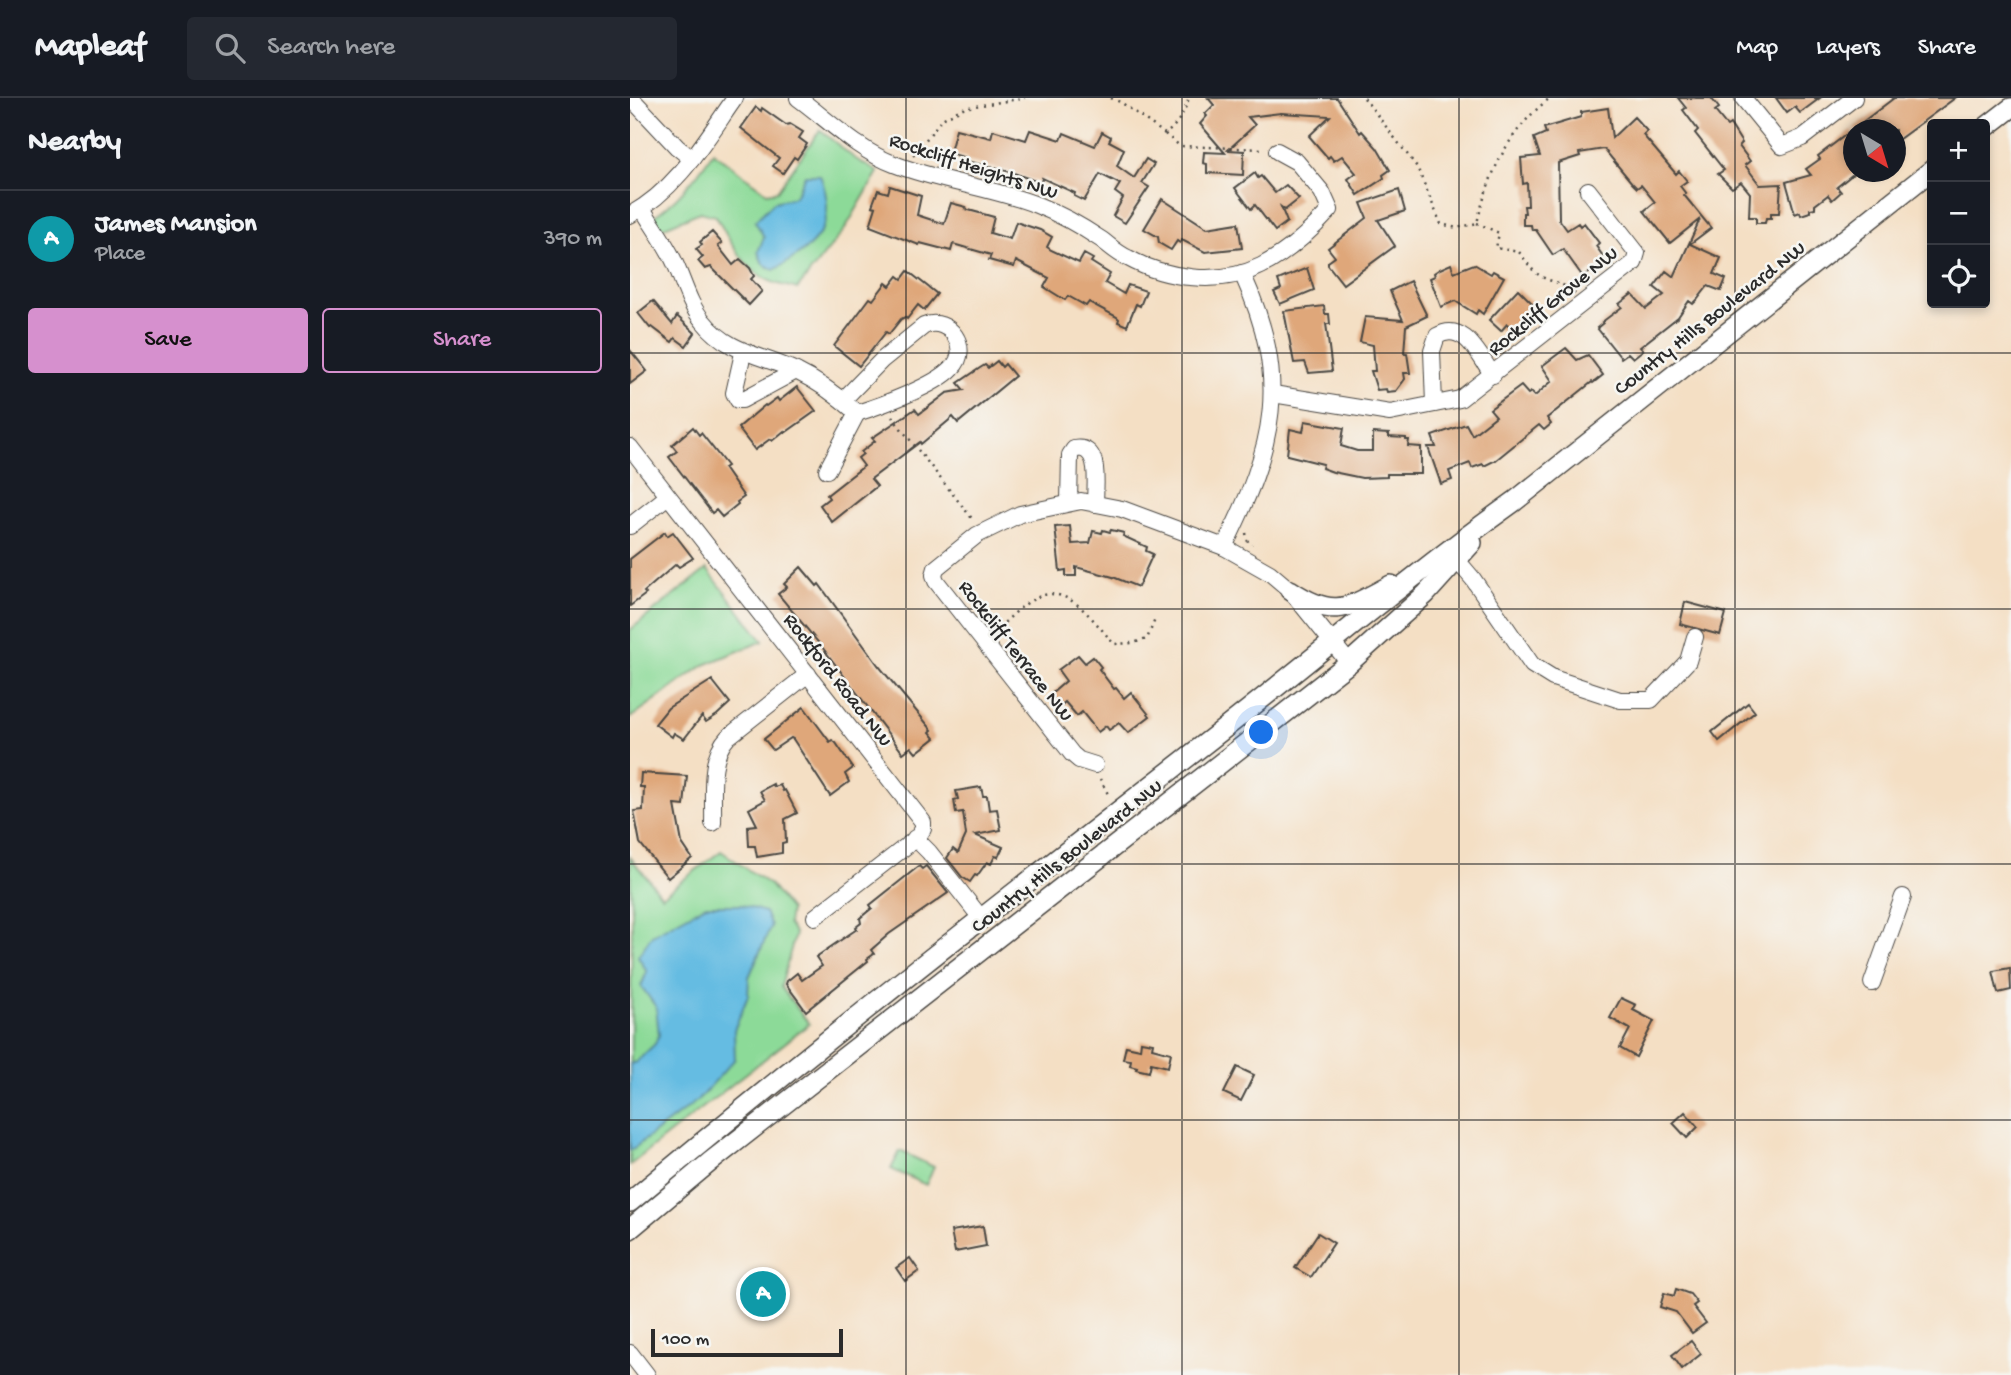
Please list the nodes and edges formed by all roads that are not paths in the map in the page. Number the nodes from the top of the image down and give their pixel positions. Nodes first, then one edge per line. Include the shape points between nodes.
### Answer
1 (631, 98) edge
2 (735, 98) edge
3 (798, 98) edge
4 (1743, 98) edge
5 (1854, 98) edge
6 (2011, 108) edge
7 (1990, 124) edge
8 (1277, 151) road end
9 (692, 159) junction
10 (1927, 174) edge
11 (1588, 190) dead end
12 (636, 212) edge
13 (1242, 273) junction
14 (743, 353) junction
15 (796, 371) junction
16 (1493, 374) junction
17 (1273, 394) junction
18 (843, 400) junction
19 (1434, 404) junction
20 (858, 412) junction
21 (630, 447) edge
22 (827, 470) dead end
23 (668, 496) junction
24 (1069, 502) junction
25 (1095, 503) junction
26 (630, 526) edge
27 (1224, 547) junction
28 (1443, 558) junction
29 (1290, 590) junction
30 (1695, 637) dead end
31 (1333, 644) junction
32 (1349, 663) junction
33 (808, 674) junction
34 (1095, 765) road end
35 (713, 823) dead end
36 (915, 838) junction
37 (1902, 897) dead end
38 (815, 917) dead end
39 (981, 918) junction
40 (1872, 983) dead end
41 (686, 1155) junction
42 (630, 1190) edge
43 (630, 1202) edge
44 (630, 1229) edge
45 (630, 1353) edge
46 (647, 1375) edge

1 - 9 street
2 - 9 street
3 - 13 street, Rockcliff Heights NW via 871,153 905,168 1034,204 1068,219 1144,267 1207,278
4 - 5 street via 1782,146 1802,138
6 - 7 main road
8 - 13 street, Rockcliff Heights NW via 1297,162 1322,192 1330,210 1285,251
9 - 12 street via 665,191
10 - 28 main road, Country Hills Boulevard NW
11 - 16 street, Rockcliff Grove NW via 1637,253 1634,263
12 - 14 street via 673,260 703,321
13 - 17 street via 1258,308
14 - 15 street
14 - 15 street via 734,393 738,400
15 - 18 street
16 - 19 street, Rockcliff Grove NW via 1460,398
16 - 19 street, Rockcliff Grove NW via 1464,335 1444,332 1437,336 1432,351
17 - 19 street, Rockcliff Grove NW via 1390,413
17 - 27 street via 1260,463
18 - 20 street
18 - 20 street via 882,360 925,326 932,323 948,328 960,345 956,365 936,380
20 - 22 street
21 - 23 street, Rockford Road NW
23 - 26 street
23 - 33 street, Rockford Road NW
24 - 25 street, Rockcliff Terrace NW
24 - 25 street via 1070,455 1082,448 1094,459
24 - 34 street, Rockcliff Terrace NW via 1020,514 983,532 936,568 934,575 1072,754
25 - 27 street, Rockcliff Terrace NW
27 - 29 street, Rockcliff Terrace NW
28 - 29 main road via 1359,602 1332,610
28 - 30 street via 1473,579 1532,665 1553,678 1620,700 1651,700 1688,660
28 - 31 main road, Country Hills Boulevard NW
28 - 32 main road, Country Hills Boulevard NW via 1426,594
29 - 31 street, Rockcliff Terrace NW
31 - 32 street, Rockcliff Terrace NW
31 - 39 main road, Country Hills Boulevard NW
32 - 44 main road, Country Hills Boulevard NW
33 - 35 street via 719,746
33 - 36 street, Rockford Road NW via 921,818 923,829
36 - 38 street
36 - 39 street
37 - 40 street
39 - 41 main road, Country Hills Boulevard NW
41 - 42 main road
41 - 43 main road, Country Hills Boulevard NW
45 - 46 street

